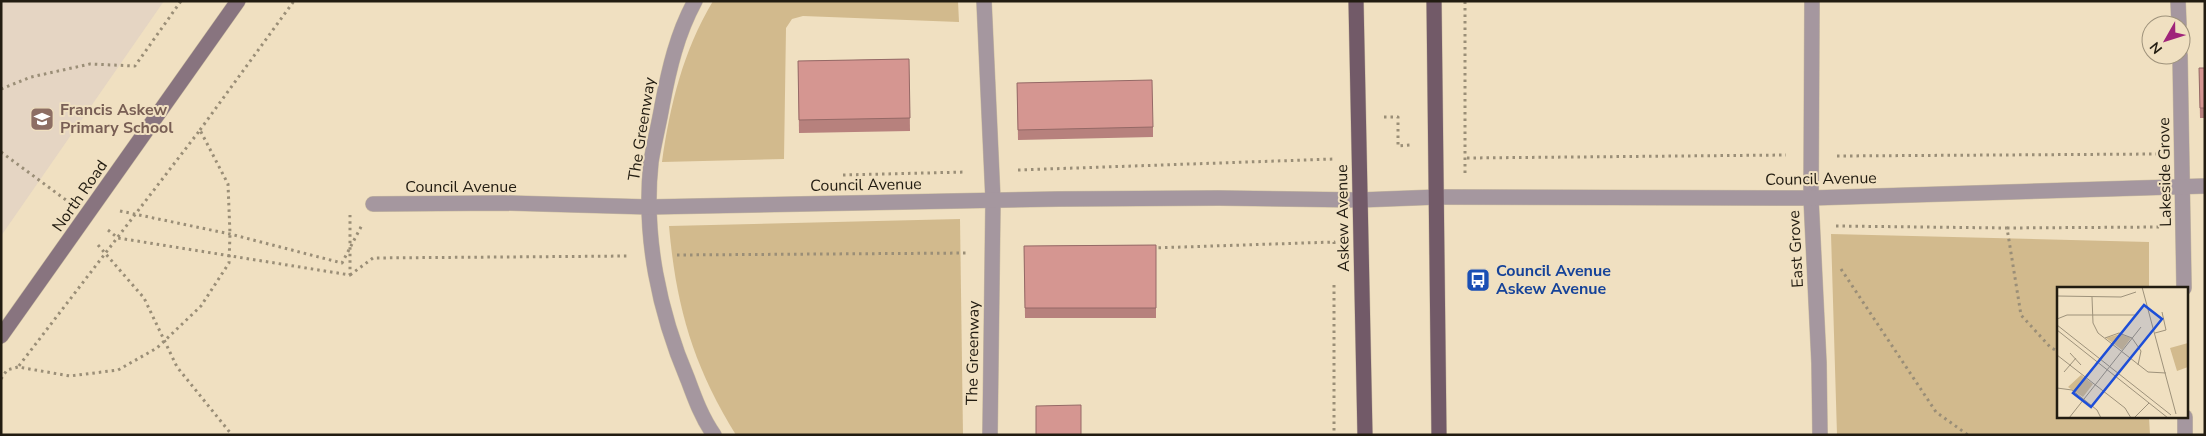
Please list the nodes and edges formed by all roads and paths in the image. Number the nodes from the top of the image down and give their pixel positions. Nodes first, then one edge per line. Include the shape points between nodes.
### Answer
1 (181, 1) edge
2 (238, 1) edge
3 (294, 1) edge
4 (695, 1) edge
5 (984, 1) edge
6 (1356, 1) edge
7 (1434, 1) edge
8 (1466, 1) edge
9 (1812, 1) edge
10 (2178, 1) edge
11 (2179, 15) edge
12 (2180, 65) edge
13 (1, 88) edge
14 (1358, 117) junction
15 (200, 130) junction
16 (1466, 143) junction
17 (1437, 145) junction
18 (2161, 154) dead end
19 (1812, 155) junction
20 (2205, 186) edge
21 (2183, 187) junction
22 (1438, 197) junction
23 (1812, 198) junction
24 (992, 200) junction
25 (1360, 200) junction
26 (372, 204) joint
27 (94, 206) junction
28 (649, 207) junction
29 (136, 215) junction
30 (81, 225) junction
31 (2007, 228) dead end
32 (2183, 228) junction
33 (230, 234) junction
34 (1148, 248) edge
35 (1334, 252) dead end
36 (992, 253) junction
37 (106, 254) junction
38 (654, 255) junction
39 (1836, 262) dead end
40 (350, 276) dead end
41 (1334, 281) dead end
42 (2184, 287) edge
43 (1, 336) edge
44 (165, 341) junction
45 (18, 367) junction
46 (1, 378) edge
47 (2185, 418) edge
48 (232, 435) edge
49 (714, 435) edge
50 (990, 435) edge
51 (1334, 435) edge
52 (1365, 435) edge
53 (1439, 435) edge
54 (1820, 435) edge
55 (1968, 435) edge
56 (2185, 435) edge

1 - 13 path via 135,66 90,64 31,77
2 - 27 street, North Road
3 - 15 path
4 - 28 street, The Greenway via 671,61 652,161
5 - 24 street, The Greenway
6 - 14 main road, Askew Avenue
7 - 17 main road
8 - 16 path
9 - 19 street, East Grove
10 - 11 street
12 - 21 street, Lakeside Grove
14 - 17 path via 1398,117 1398,146
14 - 25 main road, Askew Avenue
15 - 29 path
15 - 33 path via 228,184
16 - 17 path
16 - 19 path via 1467,158
17 - 22 main road
18 - 19 path
19 - 23 street, East Grove
20 - 21 street, Council Avenue
21 - 23 street, Council Avenue
21 - 32 street, Lakeside Grove
22 - 23 street, Council Avenue
22 - 25 street, Council Avenue
22 - 53 main road
23 - 54 street, East Grove
24 - 25 street, Council Avenue
24 - 28 street, Council Avenue
24 - 36 street, The Greenway
25 - 52 main road, Askew Avenue
26 - 28 street, Council Avenue
26 - 33 path via 342,263
27 - 29 path
27 - 30 street, North Road
28 - 38 street, The Greenway
29 - 33 path
29 - 37 path
30 - 37 path
30 - 43 street, North Road
31 - 32 path
32 - 42 street, Lakeside Grove
33 - 44 path via 229,263 201,306
34 - 35 path via 1334,242
36 - 38 path
36 - 50 street, The Greenway
37 - 44 path via 144,298
37 - 45 path
38 - 40 path via 373,258
38 - 49 street, The Greenway via 665,318 683,369
39 - 55 path via 1936,412
41 - 51 path
44 - 45 path via 118,370 70,376
44 - 48 path via 177,366
45 - 46 path via 8,370
47 - 56 street

